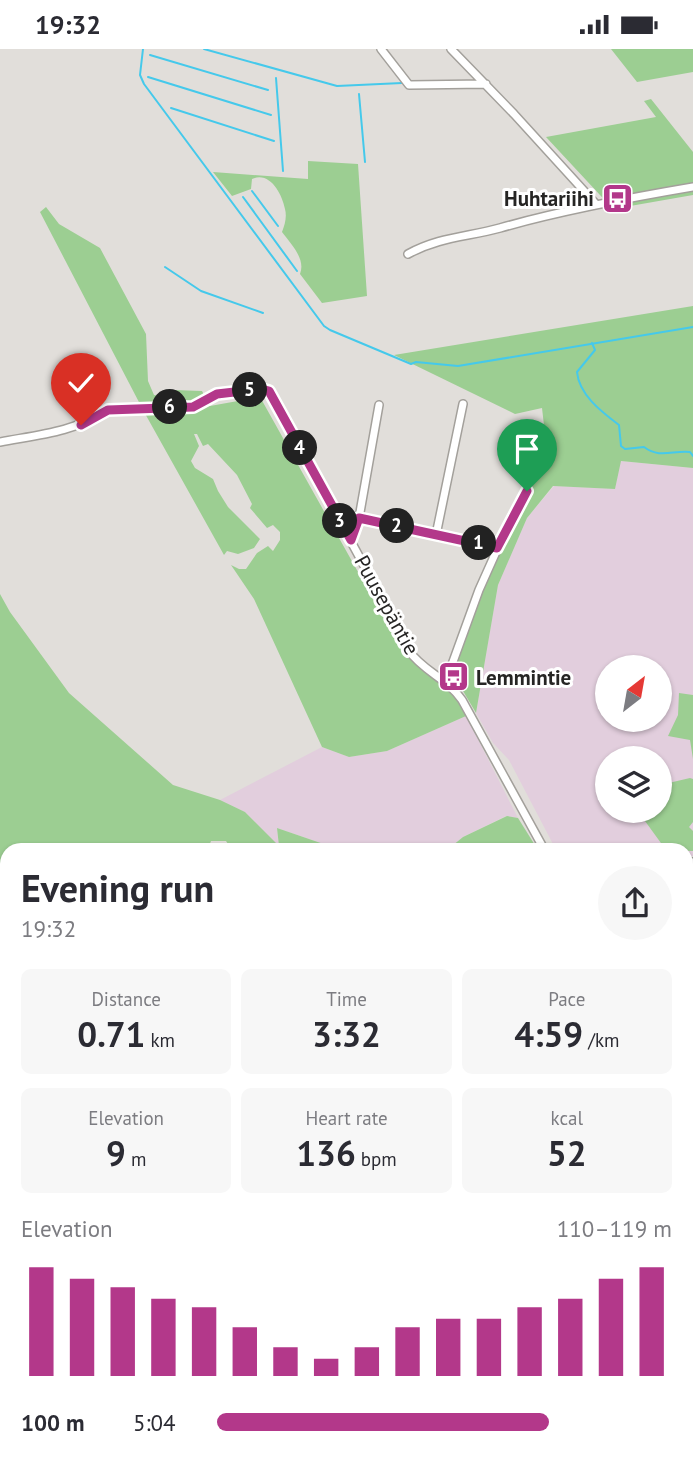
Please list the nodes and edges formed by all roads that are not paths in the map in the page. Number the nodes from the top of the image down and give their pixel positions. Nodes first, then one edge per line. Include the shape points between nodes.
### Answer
1 (381, 49) edge
2 (451, 49) edge
3 (486, 83) junction
4 (693, 187) edge
5 (596, 204) junction
6 (408, 254) dead end
7 (463, 404) dead end
8 (379, 405) dead end
9 (108, 410) junction
10 (95, 411) dead end
11 (541, 431) dead end
12 (0, 442) edge
13 (359, 518) junction
14 (436, 535) junction
15 (351, 540) junction
16 (497, 548) junction
17 (446, 681) junction
18 (541, 843) edge

1 - 3 street via 409,85
2 - 3 street
3 - 5 street
4 - 5 street
5 - 6 street via 428,243
7 - 14 street
8 - 13 street
9 - 10 street
9 - 12 street via 88,423
9 - 15 street, Puusepäntie via 193,407 217,394 269,391
11 - 16 street via 526,497
13 - 14 street
13 - 15 street
14 - 16 street
15 - 17 street, Puusepäntie via 408,651
16 - 17 street
17 - 18 street, Puusepäntie via 462,700

